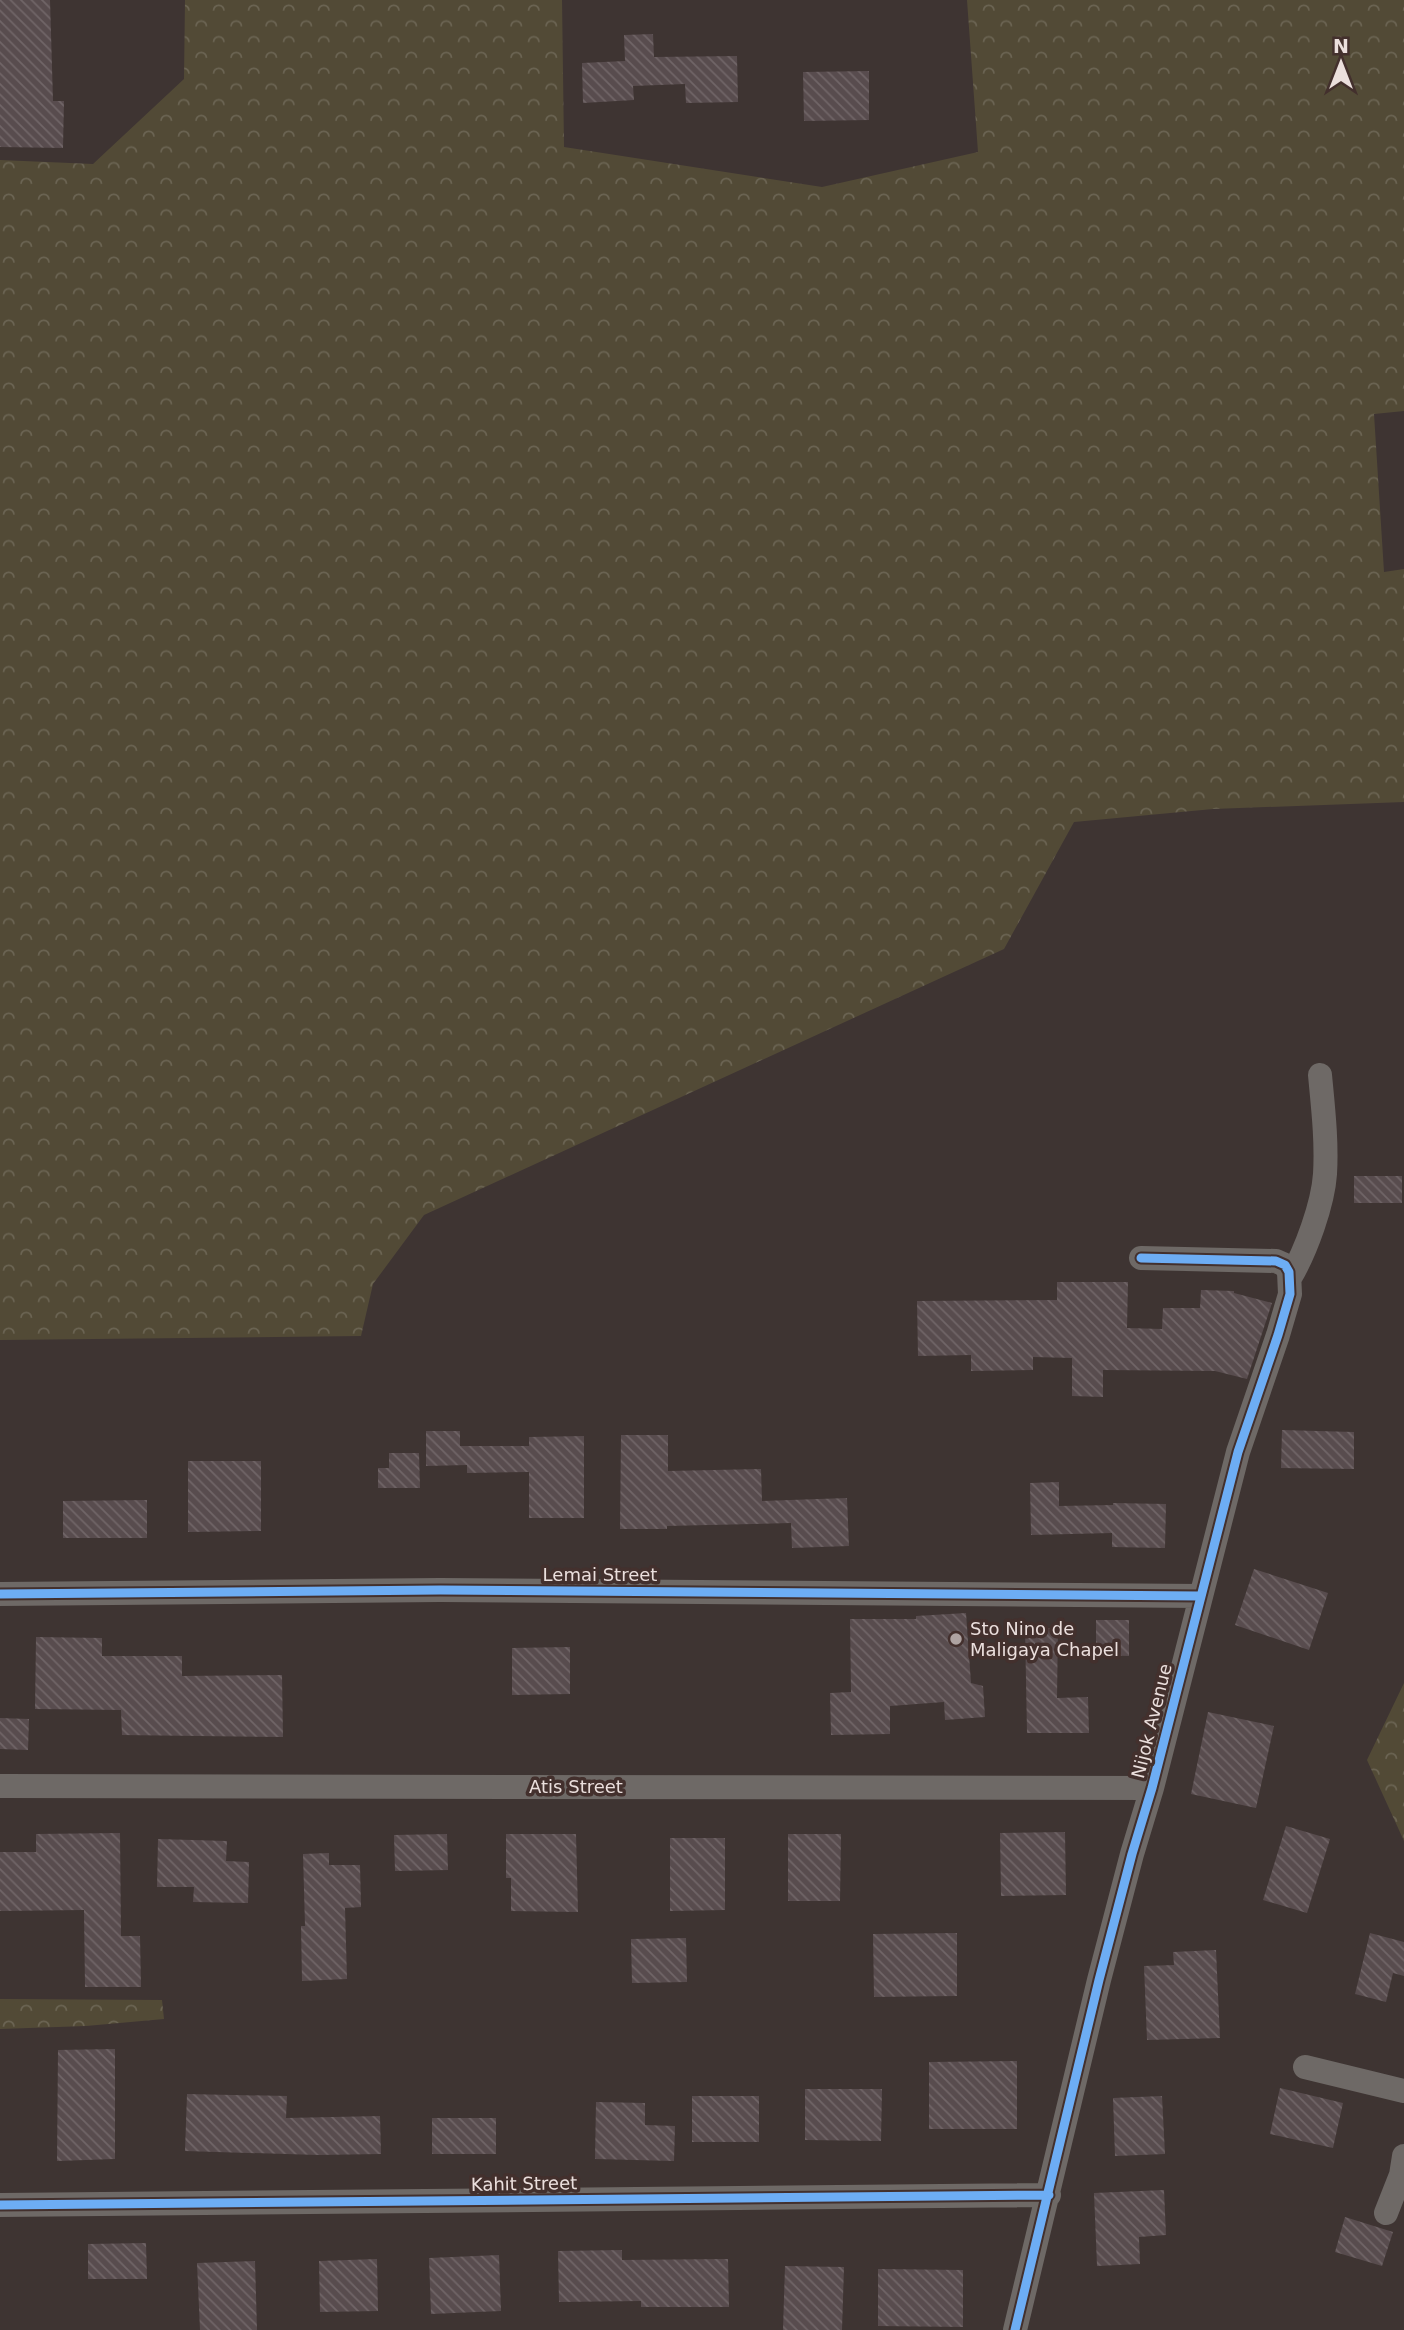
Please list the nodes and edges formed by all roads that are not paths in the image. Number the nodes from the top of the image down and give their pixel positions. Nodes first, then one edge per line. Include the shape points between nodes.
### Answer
1 (1320, 1074) dead end
2 (1141, 1258) dead end
3 (1290, 1278) junction
4 (0, 1594) edge
5 (1200, 1596) junction
6 (0, 1786) edge
7 (1152, 1788) junction
8 (1305, 2067) dead end
9 (1404, 2091) edge
10 (1404, 2155) edge
11 (1049, 2195) junction
12 (0, 2205) edge
13 (1386, 2213) dead end
14 (1016, 2330) edge

1 - 3 street, Nijok Avenue via 1325,1176
2 - 3 street via 1276,1261 1284,1265
3 - 5 street, Nijok Avenue via 1290,1294 1238,1452
4 - 5 street, Lemai Street via 440,1590
5 - 7 street, Nijok Avenue
6 - 7 street, Atis Street
7 - 11 street, Nijok Avenue via 1099,1980
8 - 9 street
10 - 13 street
11 - 12 street, Kahit Street
11 - 14 street, Nijok Avenue

